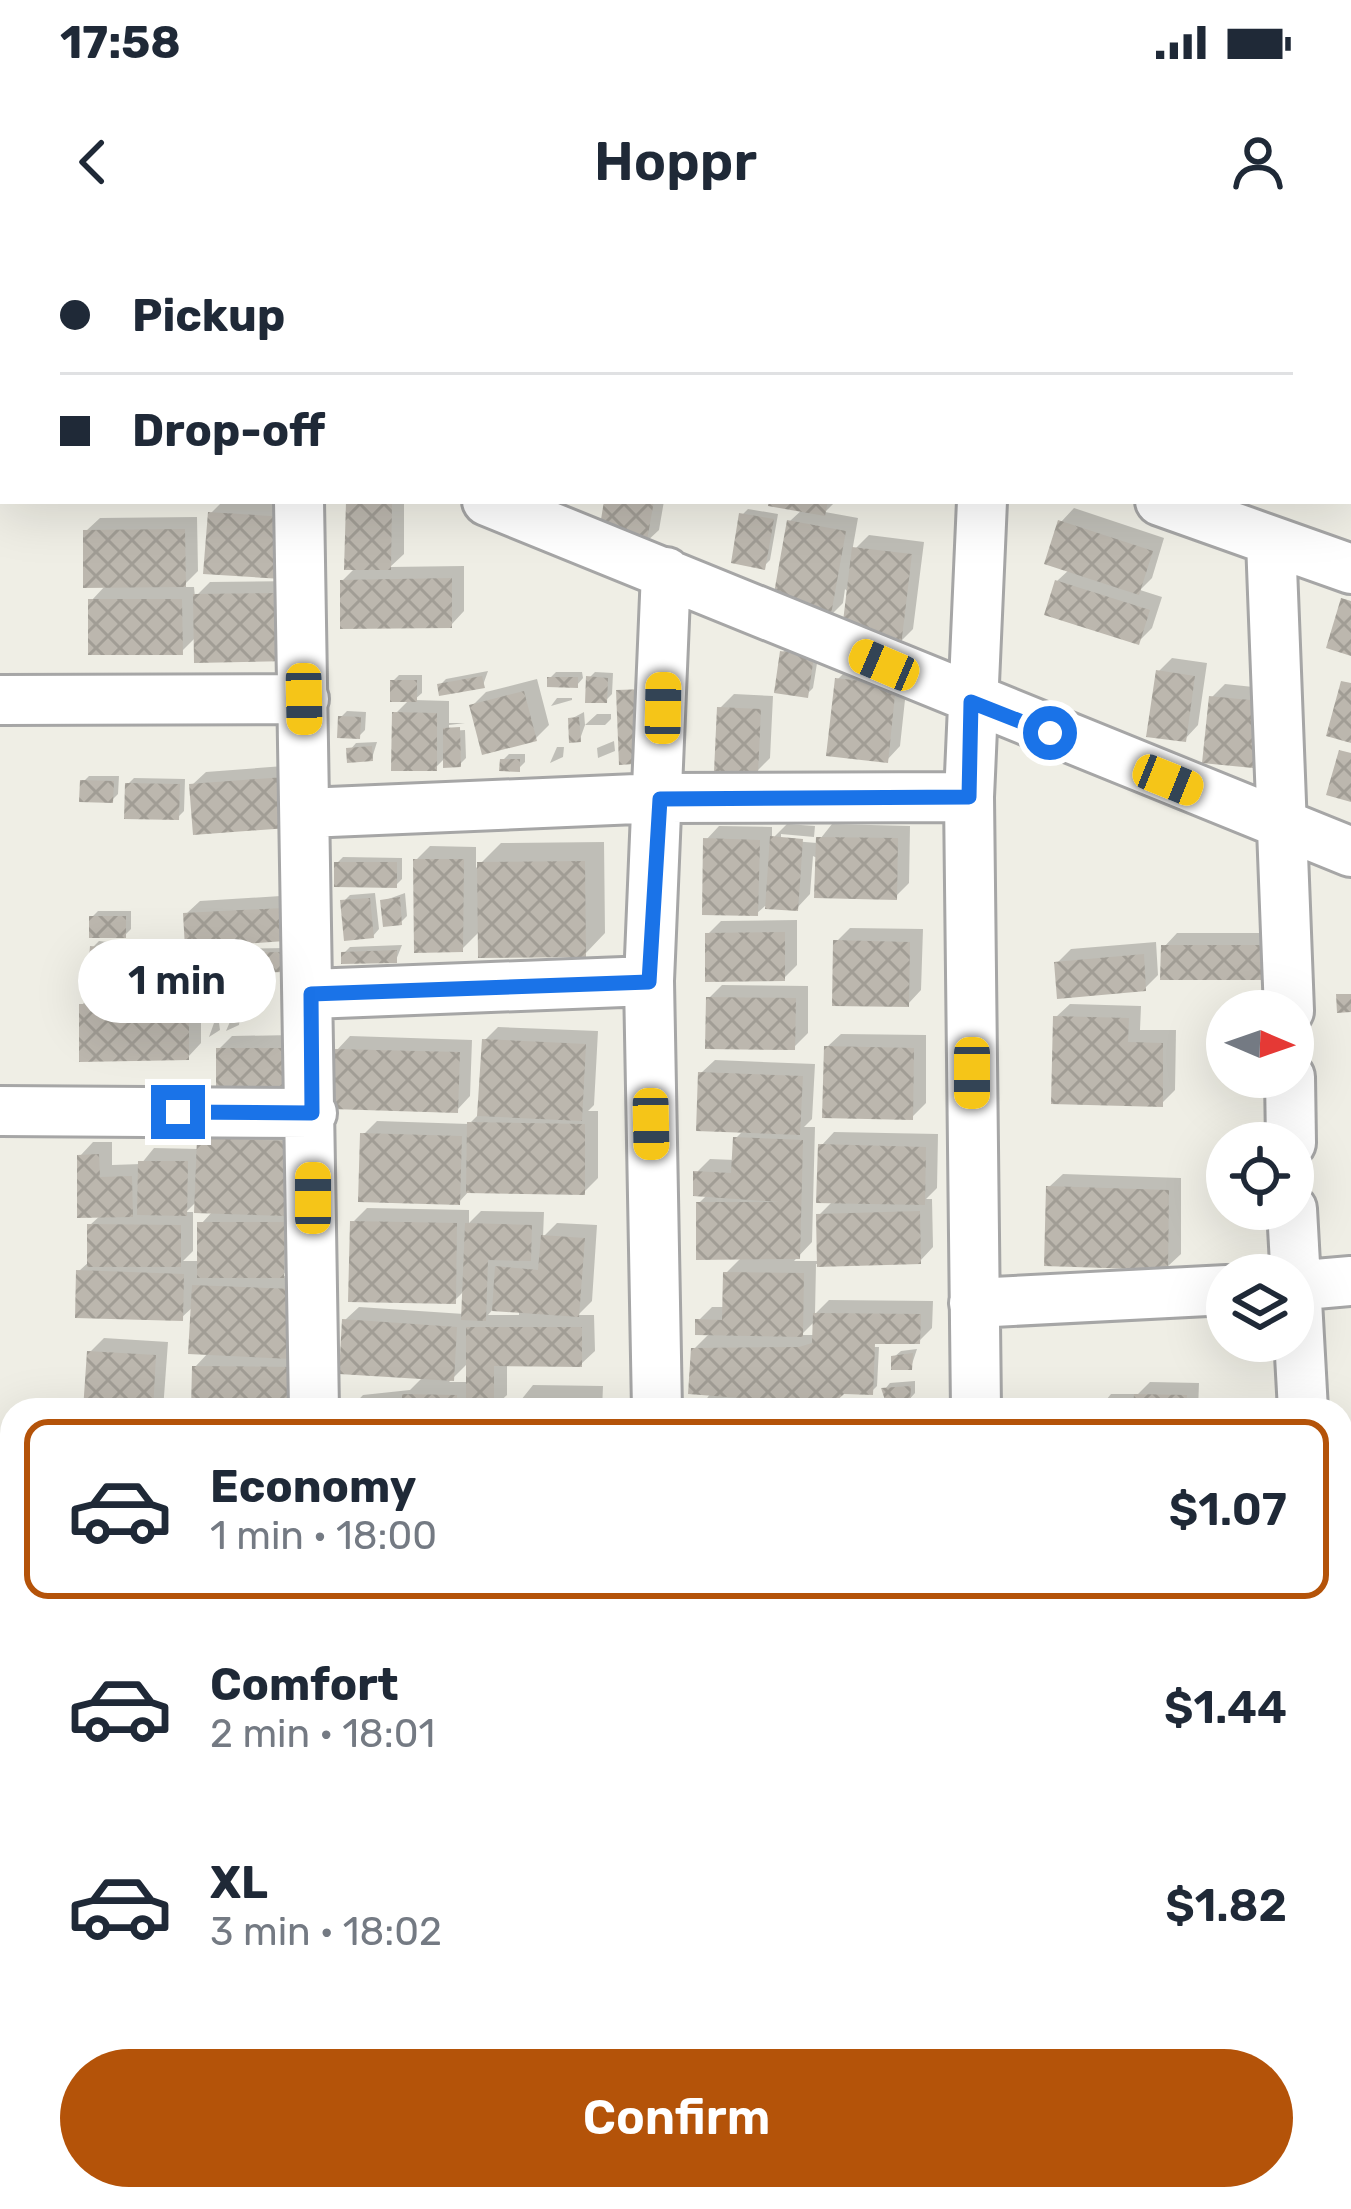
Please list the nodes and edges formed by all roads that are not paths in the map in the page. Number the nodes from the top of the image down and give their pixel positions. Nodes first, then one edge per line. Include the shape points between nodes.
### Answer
1 (299, 504) edge
2 (495, 504) edge
3 (982, 504) edge
4 (1168, 504) edge
5 (1271, 541) junction
6 (1351, 569) edge
7 (666, 572) junction
8 (304, 699) junction
9 (0, 700) edge
10 (971, 702) junction
11 (969, 797) junction
12 (660, 799) junction
13 (306, 813) junction
14 (1286, 827) junction
15 (1351, 852) edge
16 (649, 982) junction
17 (1289, 990) edge
18 (311, 994) junction
19 (0, 1112) edge
20 (312, 1113) junction
21 (1351, 1281) edge
22 (1314, 1284) edge
23 (1206, 1291) edge
24 (974, 1303) junction
25 (1300, 1362) edge
26 (314, 1398) edge
27 (657, 1398) edge
28 (976, 1398) edge
29 (1302, 1398) edge

1 - 8 street
2 - 7 street
3 - 10 street
4 - 5 street
5 - 6 street
5 - 14 street
7 - 10 street
7 - 12 street
8 - 9 street
8 - 13 street
10 - 11 street
10 - 14 street
11 - 12 street
11 - 24 street
12 - 13 street
12 - 16 street
13 - 18 street
14 - 15 street
14 - 17 street
16 - 18 street
16 - 27 street
18 - 20 street
19 - 20 street
20 - 26 street
21 - 22 street
23 - 24 street
24 - 28 street
25 - 29 street

